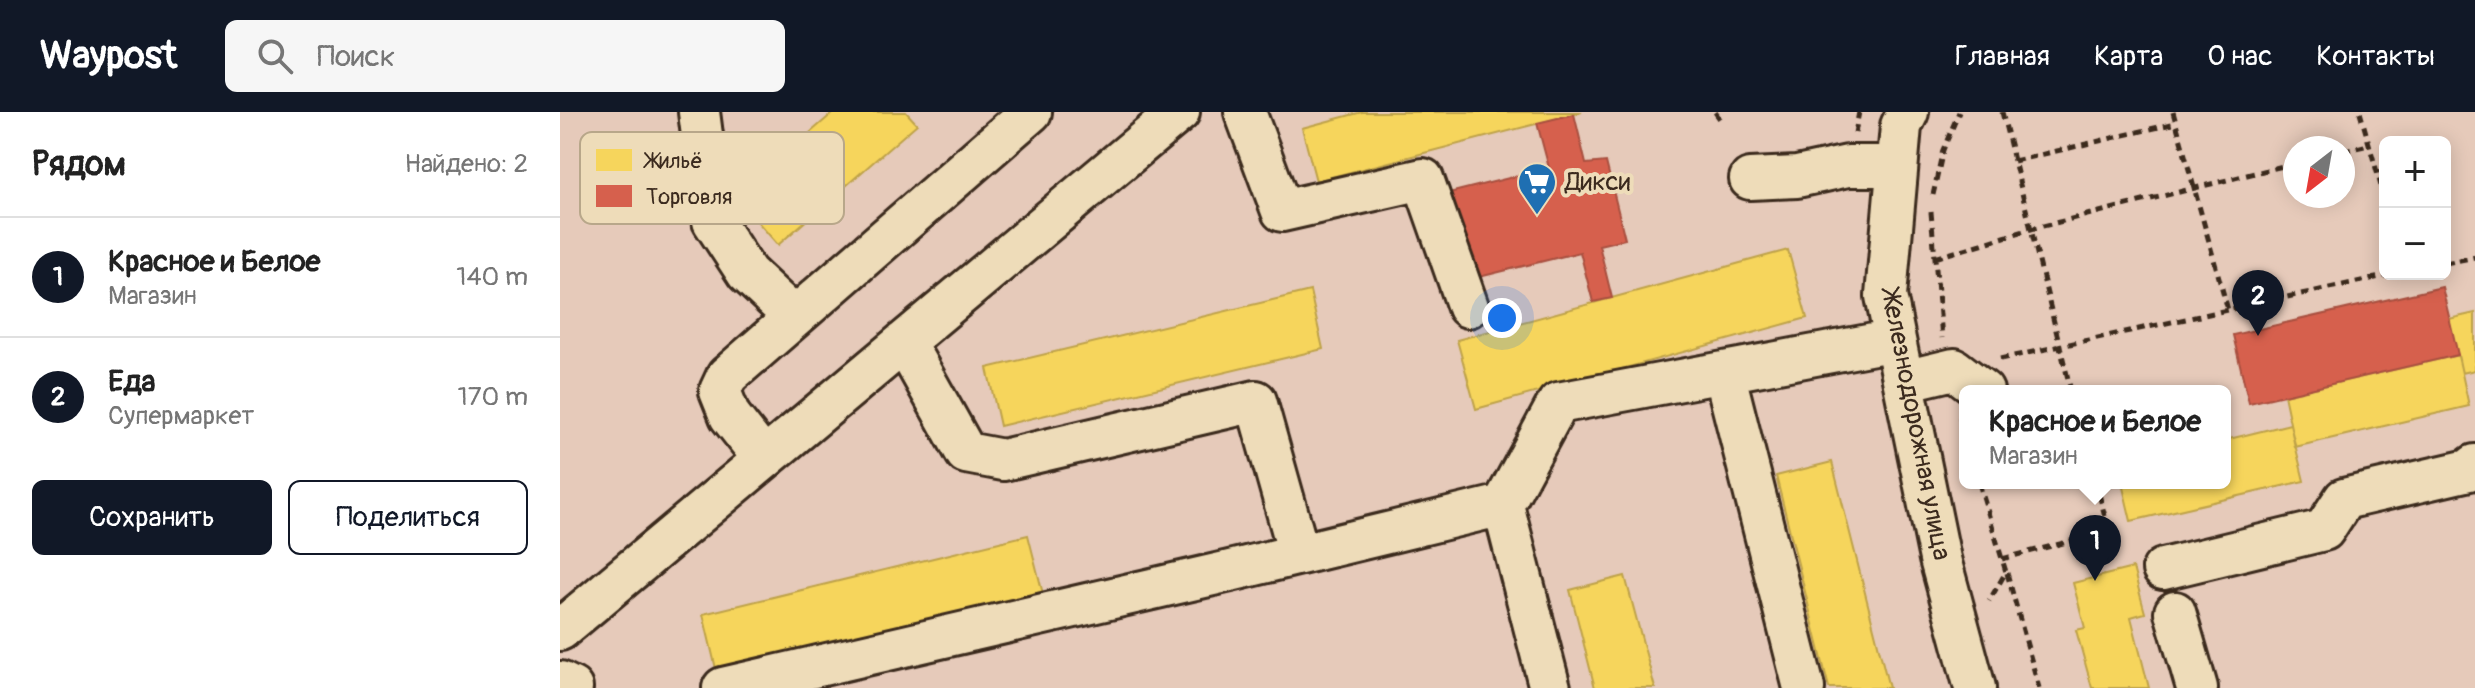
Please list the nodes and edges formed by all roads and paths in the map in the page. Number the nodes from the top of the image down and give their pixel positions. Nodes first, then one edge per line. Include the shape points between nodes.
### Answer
1 (699, 112) edge
2 (1031, 112) edge
3 (1179, 112) edge
4 (1245, 112) edge
5 (1908, 112) edge
6 (1959, 112) edge
7 (2002, 112) edge
8 (2173, 112) edge
9 (2360, 112) edge
10 (2176, 123) junction
11 (984, 130) edge
12 (702, 132) edge
13 (2369, 145) junction
14 (2355, 148) edge
15 (2014, 161) junction
16 (1897, 166) junction
17 (2283, 166) edge
18 (1750, 179) dead end
19 (2379, 179) edge
20 (2194, 188) junction
21 (715, 224) edge
22 (2031, 229) junction
23 (2475, 257) edge
24 (1935, 258) junction
25 (2451, 262) edge
26 (2379, 277) edge
27 (1468, 307) dead end
28 (2228, 310) junction
29 (794, 317) junction
30 (1895, 340) junction
31 (904, 342) junction
32 (2060, 347) junction
33 (1724, 372) junction
34 (1961, 377) edge
35 (1904, 381) junction
36 (2070, 385) edge
37 (764, 459) junction
38 (2475, 465) edge
39 (2098, 489) edge
40 (1503, 505) junction
41 (1299, 554) junction
42 (2002, 559) dead end
43 (2163, 569) dead end
44 (2006, 572) dead end
45 (2175, 612) dead end
46 (560, 630) edge
47 (560, 682) edge
48 (572, 688) edge
49 (723, 688) edge
50 (1550, 688) edge
51 (1804, 688) edge
52 (1975, 688) edge
53 (2039, 688) edge
54 (2197, 688) edge

1 - 12 street
2 - 11 street
3 - 31 street
4 - 27 street via 1282,211 1423,179
5 - 16 street, Железнодорожная улица via 1901,126
6 - 24 path via 1943,150 1930,206
7 - 15 path
8 - 10 path
9 - 13 path
10 - 15 path
10 - 20 path
11 - 29 street
13 - 14 path
13 - 19 path
15 - 22 path
16 - 18 street via 1848,166 1797,177
16 - 30 street, Железнодорожная улица via 1886,296
17 - 20 path
20 - 22 path
20 - 28 path
21 - 29 street via 747,273
22 - 24 path
22 - 32 path
23 - 25 path
24 - 34 path
26 - 28 path
28 - 32 path
29 - 37 street via 727,376 720,391 730,416
30 - 33 street
30 - 35 street, Железнодорожная улица
31 - 37 street
31 - 41 street via 966,453 1003,460 1256,401
32 - 34 path
32 - 36 path
33 - 40 street via 1558,403
33 - 51 street
34 - 35 street
35 - 52 street, Железнодорожная улица via 1940,559
37 - 46 street
38 - 43 street via 2344,499 2324,530
39 - 42 path via 2109,531
40 - 41 street
40 - 50 street
41 - 49 street
44 - 53 path
45 - 54 street
47 - 48 street

